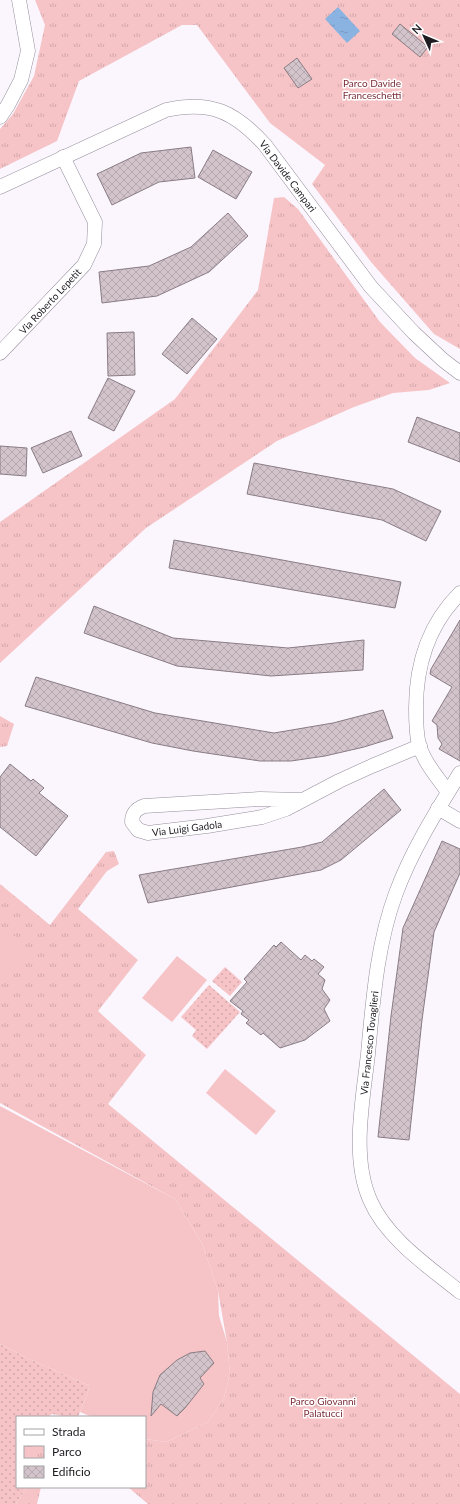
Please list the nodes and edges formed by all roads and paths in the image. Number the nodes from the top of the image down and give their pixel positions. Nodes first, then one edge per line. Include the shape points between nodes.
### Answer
1 (19, 0) edge
2 (0, 117) edge
3 (62, 157) junction
4 (0, 186) edge
5 (0, 353) edge
6 (460, 373) edge
7 (460, 593) edge
8 (420, 746) junction
9 (460, 773) edge
10 (448, 792) junction
11 (302, 800) junction
12 (438, 808) junction
13 (460, 821) edge
14 (460, 1292) edge

1 - 2 street via 28,51 21,80
3 - 4 street, Via Davide Campari
3 - 5 street, Via Roberto Lepetit via 95,222 94,244 84,265
3 - 6 street, Via Davide Campari via 166,110 207,107 235,117 265,145 371,287 414,333
7 - 8 street via 436,625 421,662 416,688
8 - 10 street via 433,772
8 - 11 street, Via Luigi Gadola
9 - 10 street, Via Francesco Tovaglieri
10 - 12 street, Via Francesco Tovaglieri
11 - 11 street, Via Luigi Gadola via 260,799 144,806 137,809 132,822 138,830 148,833 207,826 262,818
12 - 13 street
12 - 14 street, Via Francesco Tovaglieri via 407,864 385,930 373,1004 360,1151 365,1189 376,1214 401,1243

